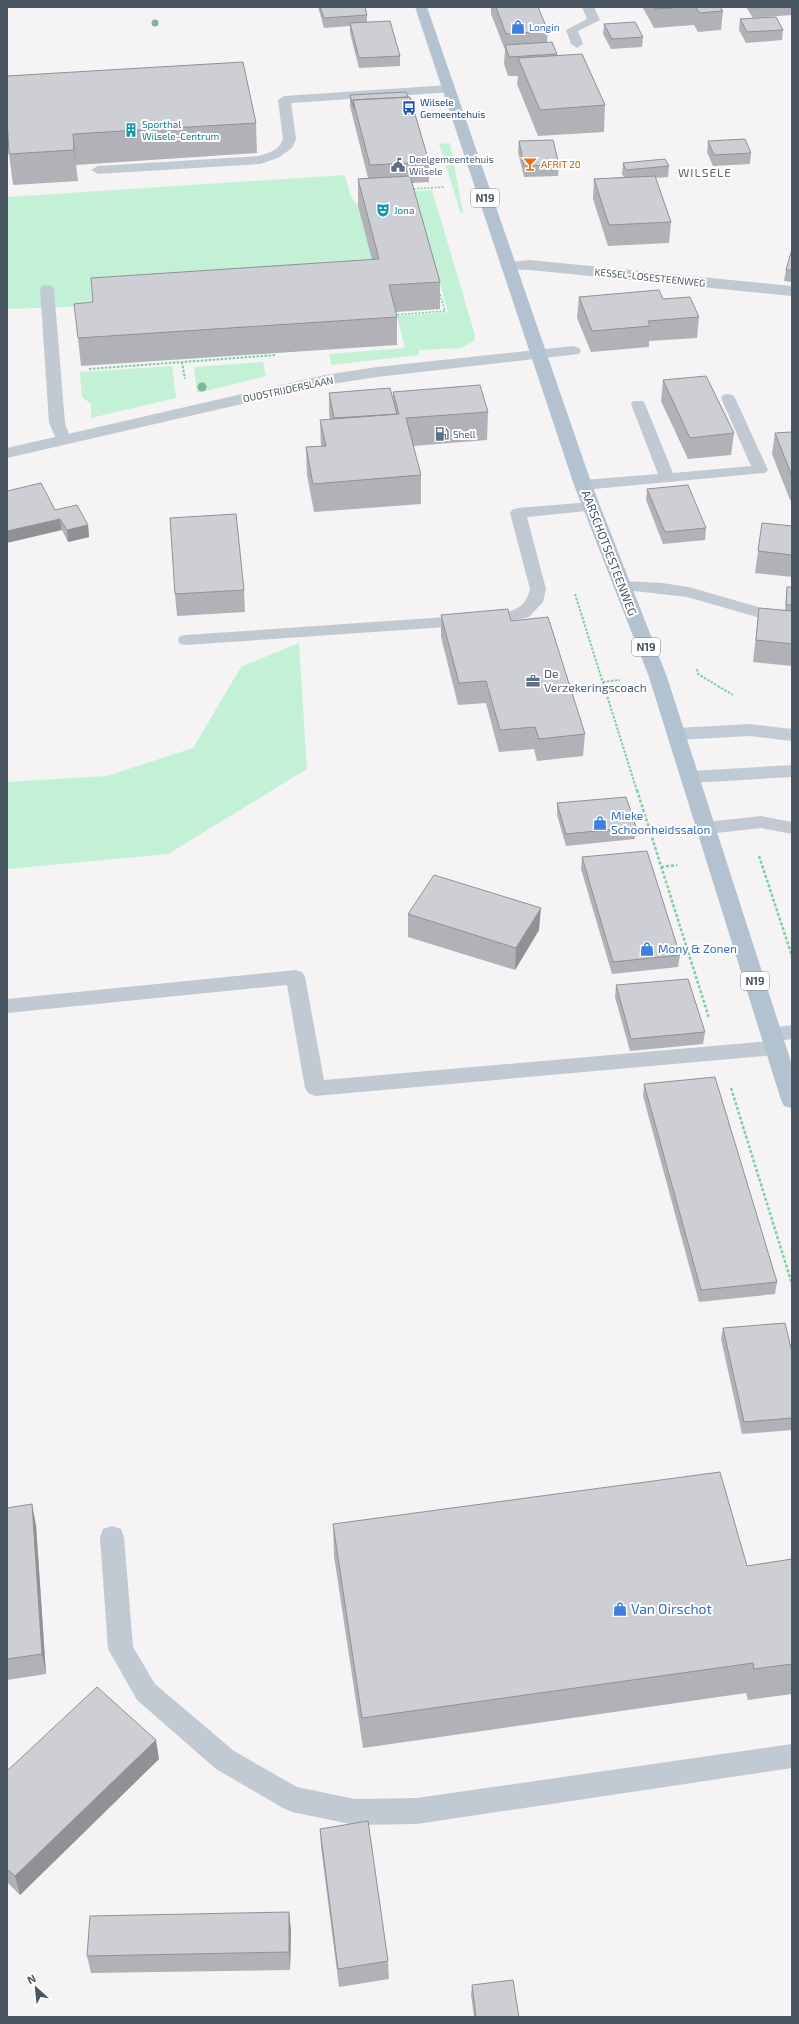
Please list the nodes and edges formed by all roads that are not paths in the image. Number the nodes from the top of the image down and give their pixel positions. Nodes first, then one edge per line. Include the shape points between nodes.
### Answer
1 (421, 7) edge
2 (588, 7) edge
3 (577, 44) dead end
4 (449, 89) junction
5 (98, 170) dead end
6 (508, 266) junction
7 (47, 290) dead end
8 (792, 291) edge
9 (573, 351) dead end
10 (540, 355) junction
11 (728, 398) dead end
12 (638, 404) dead end
13 (63, 440) junction
14 (7, 453) edge
15 (667, 478) junction
16 (583, 485) junction
17 (591, 508) junction
18 (623, 586) junction
19 (792, 622) edge
20 (186, 640) dead end
21 (677, 734) junction
22 (792, 735) edge
23 (792, 771) edge
24 (692, 777) junction
25 (707, 828) junction
26 (792, 828) edge
27 (7, 1006) edge
28 (780, 1038) edge
29 (792, 1100) edge
30 (112, 1536) dead end
31 (792, 1756) edge

1 - 4 main road, AARSCHOTSESTEENWEG / N19
2 - 3 lane via 594,20 572,30
4 - 5 lane via 284,100 291,139 287,148 274,156 260,160
4 - 6 main road, AARSCHOTSESTEENWEG / N19
6 - 8 street, KESSEL-LOSESTEENWEG via 530,265
6 - 10 main road, AARSCHOTSESTEENWEG / N19
7 - 13 lane via 56,423
9 - 10 street, OUDSTRIJDERSLAAN
10 - 13 street, OUDSTRIJDERSLAAN via 331,379
10 - 16 main road, AARSCHOTSESTEENWEG / N19
11 - 15 lane via 760,470
12 - 15 lane
13 - 14 street, OUDSTRIJDERSLAAN
15 - 16 lane
16 - 17 main road, AARSCHOTSESTEENWEG / N19
17 - 18 main road, AARSCHOTSESTEENWEG / N19
17 - 20 lane via 518,513 538,589 535,602 523,613 504,618
18 - 19 lane via 689,592
18 - 21 main road, AARSCHOTSESTEENWEG / N19
21 - 22 main road via 750,730
21 - 24 main road, AARSCHOTSESTEENWEG / N19
23 - 24 main road
24 - 25 main road, AARSCHOTSESTEENWEG / N19
25 - 26 lane via 761,822
25 - 28 main road, AARSCHOTSESTEENWEG / N19
27 - 28 lane via 295,977 315,1088 720,1053
28 - 29 main road, AARSCHOTSESTEENWEG / N19
30 - 31 lane via 121,1649 146,1692 225,1760 292,1799 355,1812 417,1811

